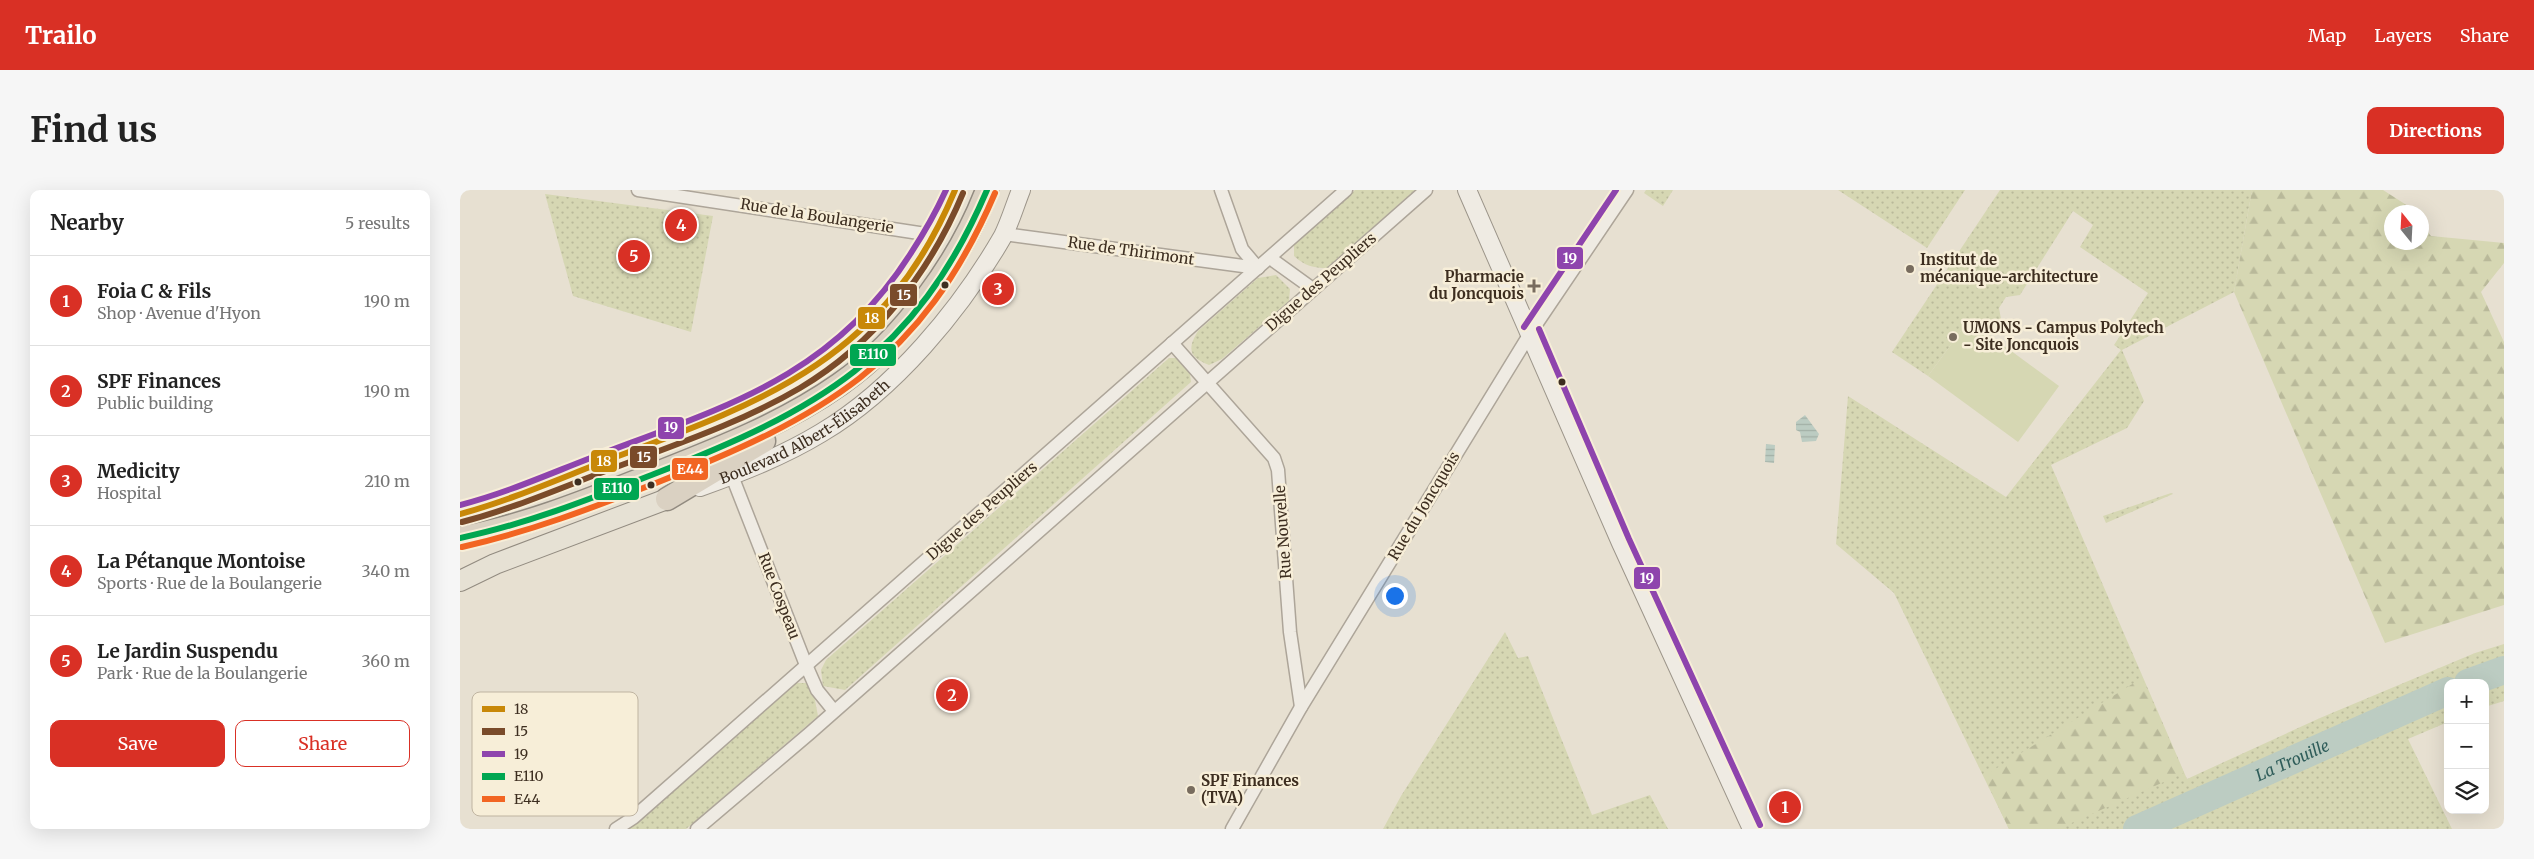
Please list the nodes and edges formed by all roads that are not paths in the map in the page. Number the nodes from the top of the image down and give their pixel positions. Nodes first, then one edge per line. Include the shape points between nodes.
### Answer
1 (638, 190) edge
2 (954, 190) edge
3 (987, 190) edge
4 (1021, 190) edge
5 (1221, 190) edge
6 (1346, 190) edge
7 (1426, 190) edge
8 (1467, 190) edge
9 (1627, 190) edge
10 (670, 192) edge
11 (1004, 234) junction
12 (932, 235) junction
13 (1270, 258) junction
14 (1258, 268) junction
15 (940, 278) junction
16 (1313, 289) junction
17 (1531, 332) junction
18 (1172, 343) junction
19 (1206, 384) junction
20 (732, 476) junction
21 (667, 499) junction
22 (460, 514) edge
23 (460, 538) edge
24 (495, 564) junction
25 (460, 571) edge
26 (460, 581) edge
27 (806, 665) junction
28 (1301, 707) junction
29 (834, 711) junction
30 (638, 813) edge
31 (634, 816) edge
32 (616, 829) edge
33 (697, 829) edge
34 (1232, 829) edge
35 (1752, 829) edge

1 - 10 street, Rue de la Boulangerie
2 - 12 street
3 - 15 highway, Boulevard Albert-Élisabeth
4 - 11 street, Boulevard Albert-Élisabeth
5 - 14 street via 1242,249
6 - 13 street, Digue des Peupliers
7 - 16 street, Digue des Peupliers
8 - 17 street
9 - 17 street, Rue du Joncquois
10 - 12 street, Rue de la Boulangerie
11 - 14 street, Rue de Thirimont
11 - 20 street, Boulevard Albert-Élisabeth via 936,329 875,394 815,437
12 - 22 street via 904,283 858,336 799,380 696,428
13 - 14 street, Digue des Peupliers
13 - 16 street
14 - 18 street, Digue des Peupliers
15 - 21 highway via 905,330 873,366 804,417
15 - 23 highway, Boulevard Albert-Élisabeth via 867,363 842,383 797,410 726,444 597,497 533,519
16 - 19 street, Digue des Peupliers
17 - 28 street, Rue du Joncquois
17 - 35 street via 1625,552
18 - 19 street, Rue Nouvelle
18 - 27 street, Digue des Peupliers
19 - 28 street, Rue Nouvelle via 1274,458 1278,470 1290,632
19 - 29 street, Digue des Peupliers
20 - 21 street, Boulevard Albert-Élisabeth
20 - 27 street, Rue Cospeau
21 - 24 main road
24 - 25 street
24 - 26 main road
27 - 29 street, Rue Cospeau via 818,690
27 - 30 street, Digue des Peupliers
28 - 34 street, Rue du Joncquois
29 - 33 street, Digue des Peupliers
31 - 32 street, Digue des Peupliers

